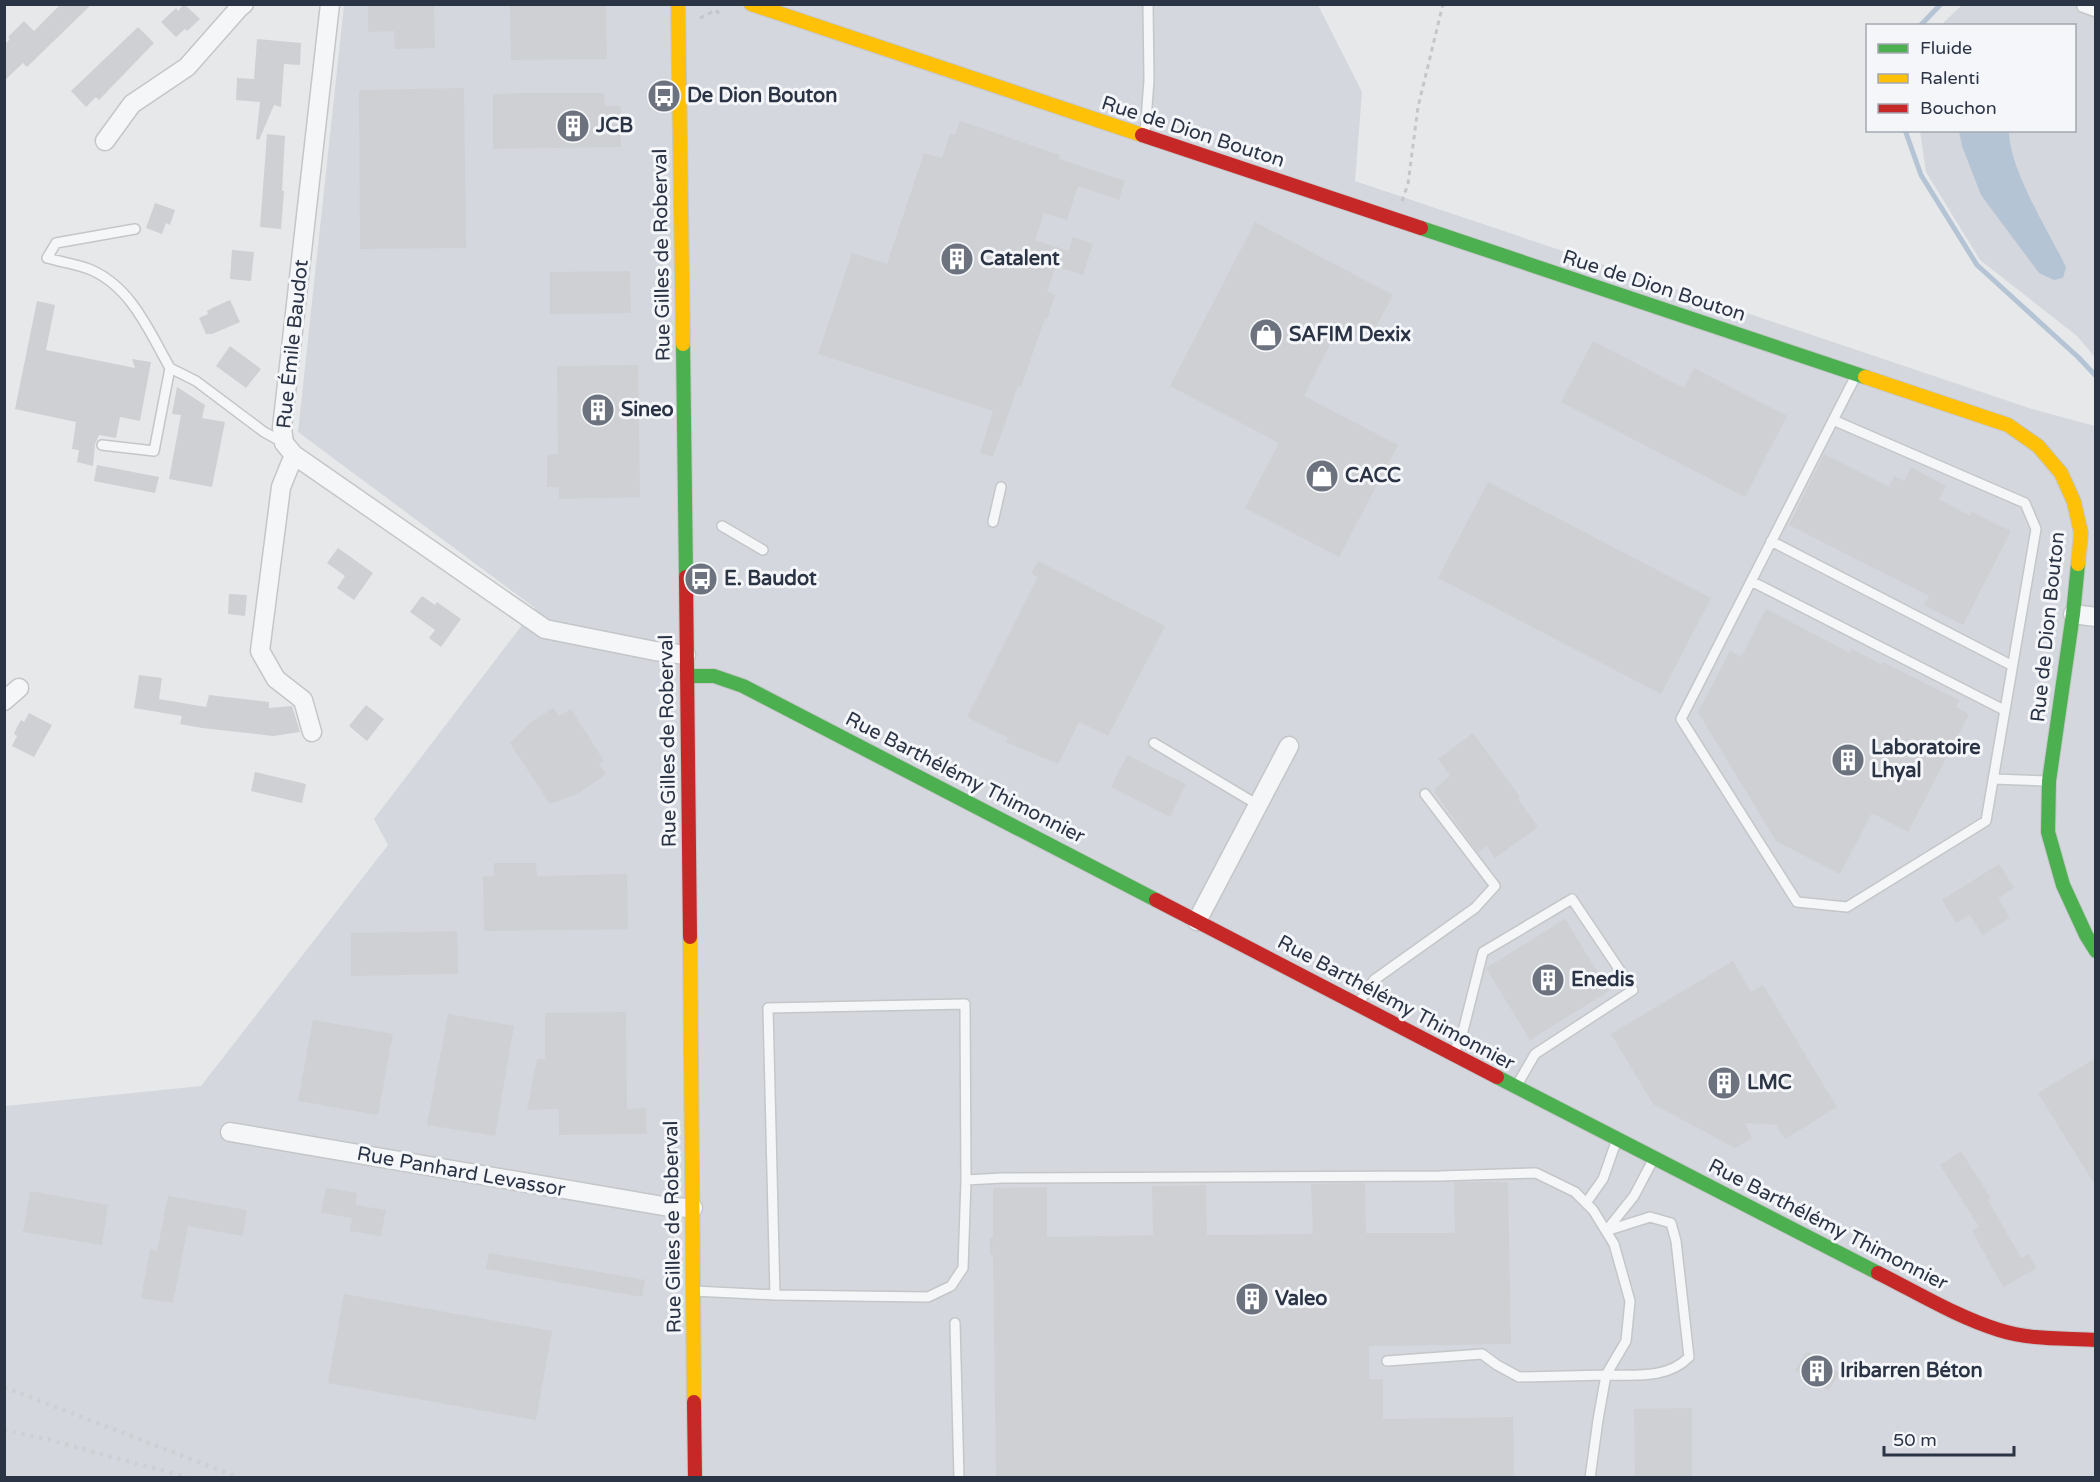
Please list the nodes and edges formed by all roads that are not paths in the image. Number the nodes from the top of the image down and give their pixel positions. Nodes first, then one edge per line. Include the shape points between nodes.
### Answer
1 (244, 4) edge
2 (330, 4) edge
3 (678, 4) edge
4 (751, 4) edge
5 (1148, 4) edge
6 (2082, 7) dead end
7 (2096, 12) edge
8 (1145, 137) junction
9 (105, 141) dead end
10 (135, 229) dead end
11 (170, 368) junction
12 (1857, 374) junction
13 (1833, 420) junction
14 (102, 445) dead end
15 (289, 449) junction
16 (1001, 487) dead end
17 (993, 522) dead end
18 (722, 526) dead end
19 (1771, 541) junction
20 (763, 550) dead end
21 (1751, 581) junction
22 (2073, 615) junction
23 (2096, 617) edge
24 (686, 655) junction
25 (2012, 665) junction
26 (687, 676) junction
27 (18, 688) dead end
28 (4, 701) edge
29 (2004, 710) junction
30 (312, 732) dead end
31 (1154, 743) dead end
32 (1289, 746) dead end
33 (1993, 779) junction
34 (2049, 781) junction
35 (1425, 794) dead end
36 (1258, 805) junction
37 (1197, 921) junction
38 (2096, 951) edge
39 (1358, 1005) junction
40 (1453, 1054) junction
41 (1516, 1087) junction
42 (230, 1132) dead end
43 (1617, 1140) junction
44 (1654, 1157) junction
45 (966, 1180) junction
46 (1586, 1203) junction
47 (693, 1208) junction
48 (1606, 1231) junction
49 (693, 1291) junction
50 (775, 1295) junction
51 (955, 1323) dead end
52 (2096, 1340) edge
53 (1387, 1361) dead end
54 (1606, 1375) junction
55 (695, 1478) edge
56 (959, 1478) edge
57 (1590, 1478) edge

1 - 9 street via 187,67 132,104
2 - 15 street, Rue Émile Baudot via 282,428
3 - 24 street, Rue Gilles de Roberval
4 - 8 street, Rue de Dion Bouton
5 - 8 lane
6 - 7 lane
8 - 12 street, Rue de Dion Bouton
10 - 11 lane via 56,243 48,258 88,269 115,284 139,312
11 - 14 lane via 154,452
11 - 15 lane via 196,381
12 - 13 lane
12 - 22 street, Rue de Dion Bouton via 2008,425 2038,446 2061,473 2074,502 2081,533
13 - 19 lane
13 - 25 lane via 2025,503 2036,529
15 - 24 street via 545,629
15 - 30 street, Rue Émile Baudot via 280,487 260,651 276,679 303,700
16 - 17 lane
18 - 20 lane
19 - 21 lane
19 - 25 lane
21 - 29 lane
21 - 33 lane via 1681,719 1797,902 1847,908 1986,821
22 - 23 street
22 - 34 street, Rue de Dion Bouton
24 - 26 street, Rue Gilles de Roberval
25 - 29 lane
26 - 37 street, Rue Barthélémy Thimonnier via 714,676 743,686
26 - 47 street, Rue Gilles de Roberval
27 - 28 street
29 - 33 lane
31 - 36 lane
32 - 36 street
33 - 34 lane
34 - 38 street, Rue de Dion Bouton via 2048,832 2063,885
35 - 39 lane via 1495,886 1474,908 1374,980
36 - 37 street
37 - 39 street, Rue Barthélémy Thimonnier
39 - 40 street, Rue Barthélémy Thimonnier
40 - 41 street, Rue Barthélémy Thimonnier
40 - 41 lane via 1462,1035 1483,952 1572,899 1633,990 1535,1054
41 - 43 street, Rue Barthélémy Thimonnier
42 - 47 street, Rue Panhard Levassor
43 - 44 street, Rue Barthélémy Thimonnier
43 - 46 lane via 1603,1179
44 - 48 lane via 1634,1196
44 - 52 street, Rue Barthélémy Thimonnier via 1960,1315 2001,1331
45 - 46 lane via 1536,1173 1575,1192
45 - 50 lane via 963,1268 951,1286 928,1297
45 - 50 lane via 965,1004 768,1008
46 - 48 lane
47 - 49 street, Rue Gilles de Roberval
48 - 54 lane via 1614,1244 1630,1301 1626,1341
48 - 54 lane via 1650,1217 1671,1223 1689,1357 1681,1366 1664,1372
49 - 50 lane
49 - 55 street, Rue Gilles de Roberval
51 - 56 lane
53 - 54 lane via 1482,1354 1519,1377
54 - 57 lane

